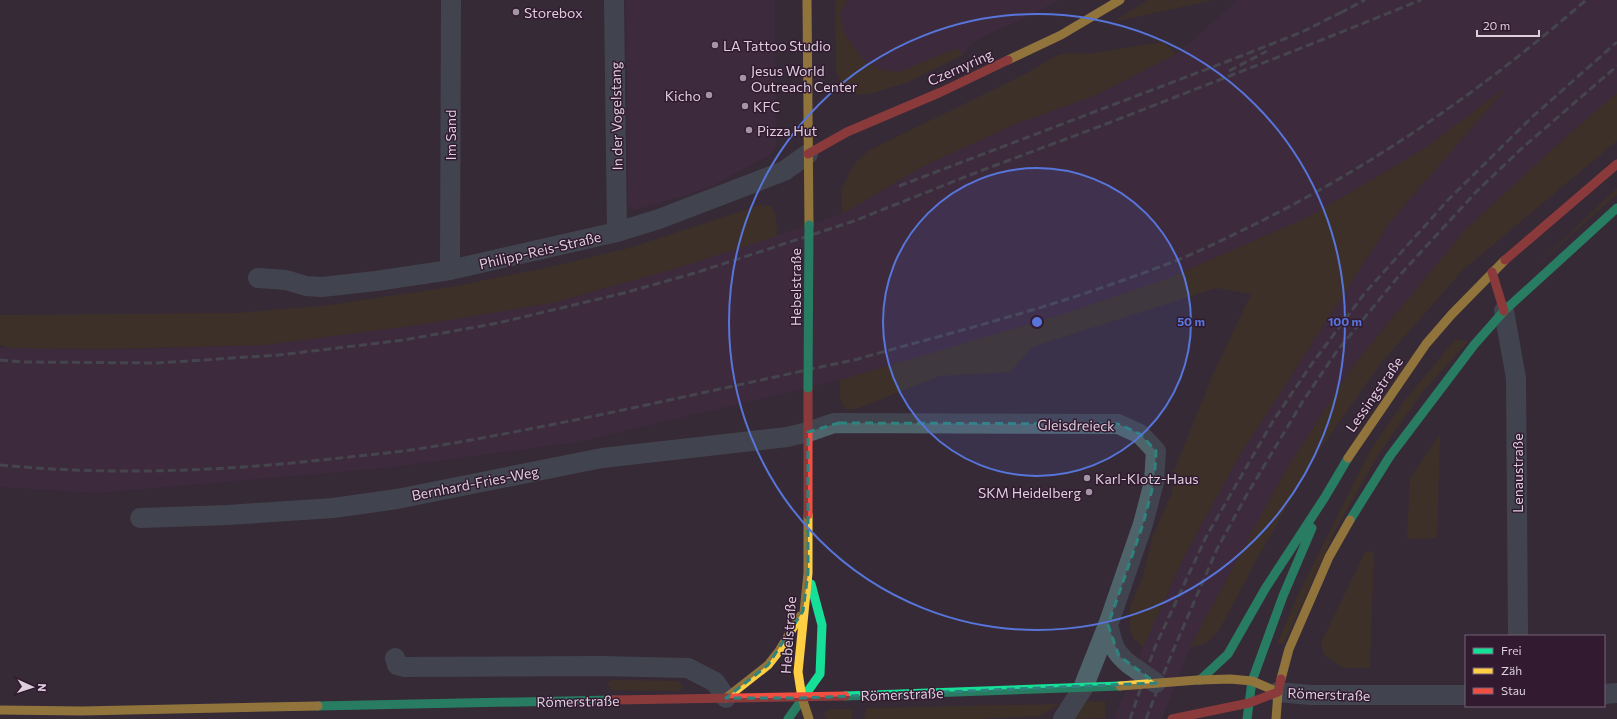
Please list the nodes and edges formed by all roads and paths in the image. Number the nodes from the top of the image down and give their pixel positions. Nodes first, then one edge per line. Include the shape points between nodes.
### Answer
1 (450, 0) edge
2 (614, 0) edge
3 (807, 0) edge
4 (1120, 0) edge
5 (808, 154) junction
6 (1617, 164) edge
7 (1617, 208) edge
8 (617, 232) junction
9 (450, 270) junction
10 (1492, 272) junction
11 (258, 278) dead end
12 (1504, 311) junction
13 (808, 432) junction
14 (1325, 496) junction
15 (140, 518) dead end
16 (808, 573) junction
17 (803, 611) junction
18 (1108, 625) junction
19 (1518, 635) edge
20 (395, 658) dead end
21 (1199, 680) junction
22 (1252, 682) junction
23 (1156, 683) junction
24 (1083, 688) junction
25 (1278, 692) junction
26 (1617, 693) edge
27 (1605, 694) edge
28 (1465, 696) edge
29 (726, 698) junction
30 (802, 698) junction
31 (1249, 703) junction
32 (0, 710) edge
33 (788, 719) edge
34 (809, 719) edge
35 (1062, 719) edge
36 (1172, 719) edge
37 (1247, 719) edge
38 (1276, 719) edge

1 - 9 street, Im Sand
2 - 8 street, In der Vogelstang
3 - 5 main road, Hebelstraße
4 - 5 main road, Czernyring via 1048,41 954,86 847,132
5 - 8 street, Philipp-Reis-Straße via 784,171 659,219
5 - 13 main road, Hebelstraße, bridge
6 - 10 main road, Lessingstraße
7 - 12 main road
8 - 9 street, Philipp-Reis-Straße
9 - 11 street, Philipp-Reis-Straße via 322,287
10 - 12 main road
10 - 14 main road, Lessingstraße via 1426,344 1354,447
12 - 19 street, Lenaustraße via 1516,378
12 - 25 main road via 1426,407 1358,505 1329,557 1295,635 1282,670
13 - 15 street, Bernhard-Fries-Weg via 787,437 602,458 397,499 340,507 250,514
13 - 16 main road, Hebelstraße
13 - 18 street, Gleisdreieck via 834,423 1118,424 1140,434 1156,451 1154,482 1143,524
14 - 21 main road via 1265,589 1228,654
14 - 22 main road, Lessingstraße
16 - 17 main road, Hebelstraße
16 - 30 main road, Hebelstraße via 822,625 820,674
17 - 29 main road via 768,666
17 - 30 main road, Hebelstraße via 798,672
18 - 23 street, bridge via 1119,656
18 - 24 street, Gleisdreieck
20 - 29 street via 397,665 405,667 688,668 715,682
21 - 22 main road, Römerstraße via 1230,679
21 - 23 main road, Römerstraße, bridge
22 - 25 main road, Römerstraße
22 - 31 main road, Lessingstraße
23 - 24 main road, Römerstraße, bridge
24 - 30 main road, Römerstraße
24 - 35 street, Gleisdreieck
25 - 28 street, Römerstraße via 1311,695
25 - 31 main road, Römerstraße
25 - 38 main road
26 - 27 street
29 - 30 main road, Römerstraße
29 - 32 main road, Römerstraße via 82,711
30 - 33 main road, Hebelstraße
30 - 34 main road, Hebelstraße
31 - 36 main road, Römerstraße
31 - 37 main road, Lessingstraße

